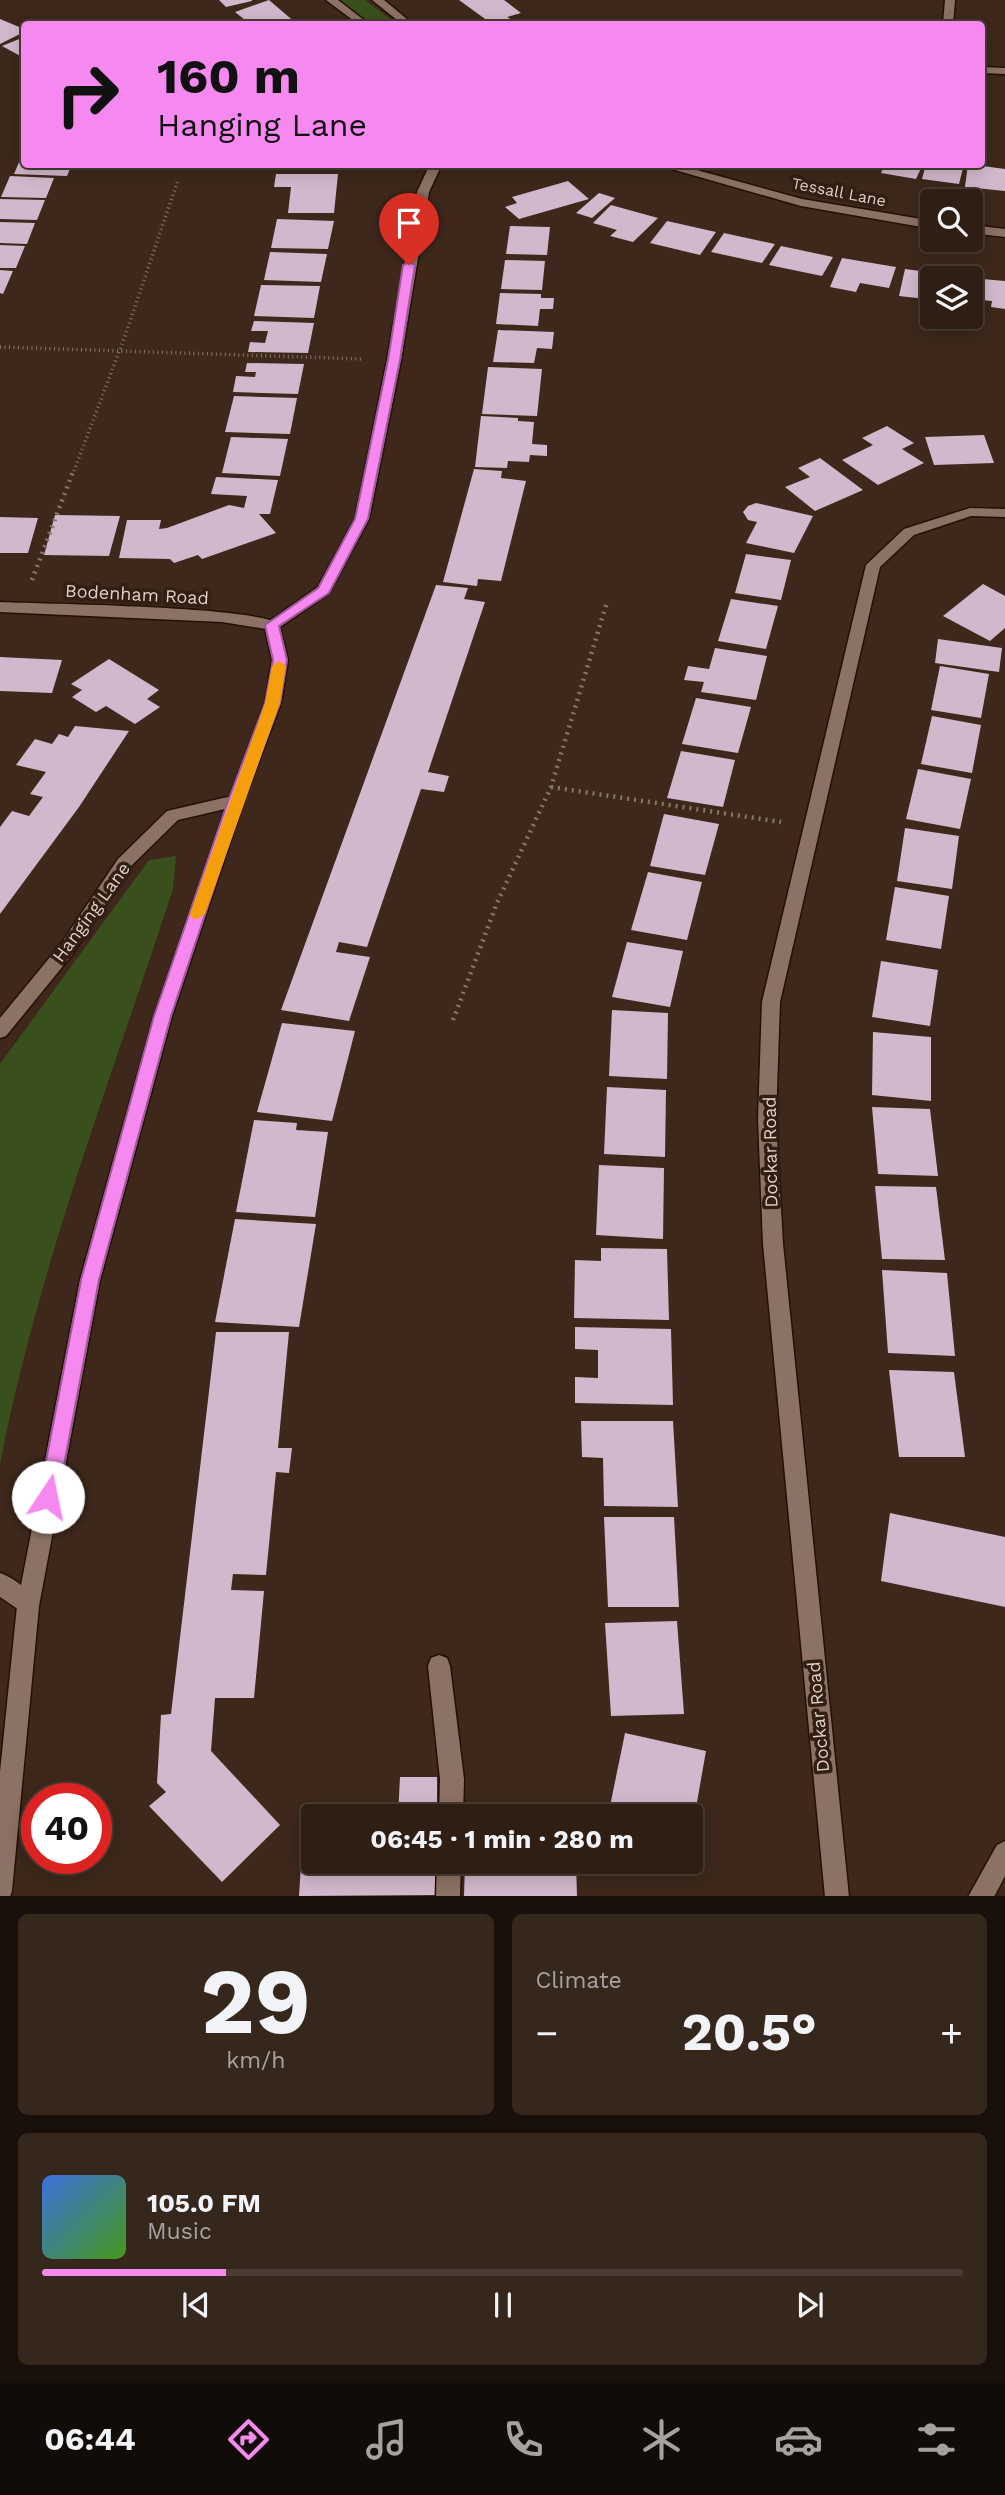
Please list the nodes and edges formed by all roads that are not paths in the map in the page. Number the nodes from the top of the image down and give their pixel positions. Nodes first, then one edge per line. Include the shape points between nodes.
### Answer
1 (331, 0) edge
2 (377, 0) edge
3 (950, 0) edge
4 (360, 21) edge
5 (404, 21) edge
6 (948, 21) edge
7 (985, 69) edge
8 (1005, 71) edge
9 (434, 168) edge
10 (675, 168) edge
11 (920, 223) edge
12 (983, 230) edge
13 (1005, 233) edge
14 (1005, 513) edge
15 (0, 607) edge
16 (272, 625) junction
17 (236, 801) junction
18 (0, 1031) edge
19 (0, 1583) edge
20 (28, 1606) junction
21 (439, 1666) dead end
22 (451, 1804) edge
23 (1005, 1853) edge
24 (449, 1874) edge
25 (0, 1891) edge
26 (448, 1896) edge
27 (837, 1896) edge
28 (980, 1896) edge

1 - 4 street
2 - 5 street
3 - 6 street
7 - 8 street
9 - 16 street via 423,192 362,519 324,590
10 - 11 street, Tessall Lane via 801,202
12 - 13 street
14 - 27 street, Dockar Road via 970,512 909,532 873,565 771,1002 767,1119 773,1244
15 - 16 street, Bodenham Road via 222,617
16 - 17 street via 280,660 273,703
17 - 18 street, Hanging Lane via 173,815 124,863 66,950
17 - 20 street via 163,1016 90,1280
19 - 20 street
20 - 25 street
21 - 22 street
23 - 28 street
24 - 26 street

